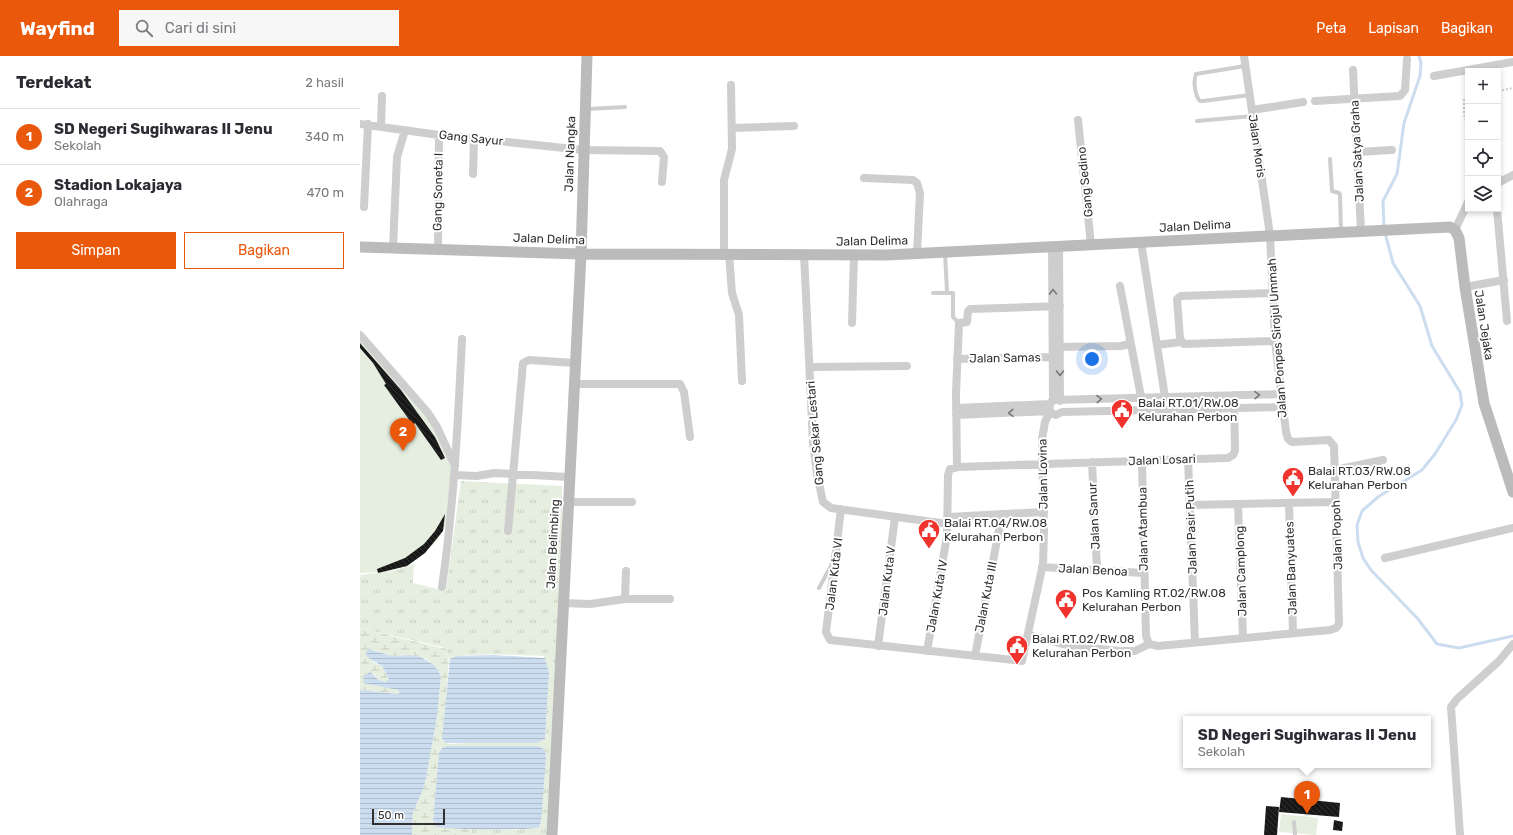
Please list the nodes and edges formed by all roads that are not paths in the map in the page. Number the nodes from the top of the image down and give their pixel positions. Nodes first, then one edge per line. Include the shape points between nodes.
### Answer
1 (587, 56) edge
2 (1244, 56) edge
3 (1407, 59) dead end
4 (1513, 62) edge
5 (1246, 66) junction
6 (1353, 70) dead end
7 (1434, 76) dead end
8 (732, 85) dead end
9 (1250, 95) junction
10 (382, 96) dead end
11 (1354, 100) junction
12 (1303, 102) dead end
13 (1315, 102) dead end
14 (625, 107) dead end
15 (585, 109) junction
16 (1253, 113) junction
17 (1078, 120) dead end
18 (1197, 122) dead end
19 (364, 124) edge
20 (381, 126) junction
21 (794, 126) dead end
22 (732, 128) junction
23 (405, 130) junction
24 (439, 135) junction
25 (474, 138) junction
26 (583, 150) junction
27 (1392, 150) dead end
28 (1357, 152) junction
29 (1330, 159) dead end
30 (473, 174) dead end
31 (1513, 175) edge
32 (864, 178) dead end
33 (1501, 181) edge
34 (662, 182) dead end
35 (364, 207) dead end
36 (1465, 208) edge
37 (1497, 212) edge
38 (1455, 230) junction
39 (1361, 231) junction
40 (1341, 232) junction
41 (1270, 236) junction
42 (1141, 242) junction
43 (1092, 245) junction
44 (360, 247) edge
45 (393, 247) junction
46 (1056, 247) junction
47 (438, 248) junction
48 (945, 252) junction
49 (917, 253) junction
50 (581, 254) junction
51 (727, 254) junction
52 (804, 254) junction
53 (854, 255) junction
54 (1504, 280) junction
55 (1120, 286) dead end
56 (1465, 287) junction
57 (947, 292) junction
58 (933, 293) dead end
59 (1273, 293) junction
60 (1057, 307) junction
61 (1507, 321) dead end
62 (852, 323) dead end
63 (959, 323) junction
64 (360, 335) edge
65 (462, 339) dead end
66 (1130, 339) junction
67 (1275, 341) junction
68 (1184, 343) junction
69 (1158, 345) junction
70 (1057, 347) junction
71 (1057, 357) junction
72 (957, 359) junction
73 (575, 363) junction
74 (907, 366) dead end
75 (810, 367) junction
76 (742, 381) dead end
77 (574, 384) junction
78 (1280, 394) junction
79 (1234, 395) junction
80 (1183, 396) junction
81 (1141, 397) junction
82 (1165, 397) junction
83 (1053, 404) junction
84 (1282, 407) junction
85 (1184, 408) junction
86 (1234, 408) junction
87 (1142, 409) junction
88 (956, 412) junction
89 (1062, 412) junction
90 (690, 437) dead end
91 (1333, 443) joint
92 (1188, 459) junction
93 (1142, 460) junction
94 (1383, 460) dead end
95 (1092, 462) junction
96 (1042, 463) junction
97 (956, 467) junction
98 (1335, 470) junction
99 (456, 472) junction
100 (513, 474) junction
101 (569, 477) junction
102 (1513, 492) edge
103 (568, 502) junction
104 (632, 502) dead end
105 (1336, 502) junction
106 (1289, 503) junction
107 (1238, 504) junction
108 (1191, 505) junction
109 (841, 509) junction
110 (1044, 512) junction
111 (1002, 514) junction
112 (895, 517) junction
113 (948, 520) junction
114 (1513, 528) edge
115 (508, 531) dead end
116 (836, 556) junction
117 (1386, 558) dead end
118 (1042, 567) junction
119 (1097, 570) junction
120 (626, 571) dead end
121 (1144, 572) junction
122 (442, 587) dead end
123 (819, 588) dead end
124 (625, 599) junction
125 (670, 599) dead end
126 (563, 603) junction
127 (1293, 633) junction
128 (1029, 635) junction
129 (1243, 638) junction
130 (1195, 642) junction
131 (1149, 644) junction
132 (1513, 644) edge
133 (878, 646) junction
134 (927, 651) junction
135 (975, 656) junction
136 (1294, 822) dead end
137 (552, 835) edge
138 (1295, 835) edge
139 (1460, 835) edge

1 - 15 street, Jalan Nangka
2 - 5 street, Jalan Moris
3 - 11 street via 1405,90 1402,95
4 - 7 street
5 - 9 street, Jalan Moris
5 - 9 lane via 1196,74 1196,95 1204,102
6 - 11 street, Jalan Satya Graha
8 - 22 street
9 - 16 street, Jalan Moris
10 - 20 street
11 - 13 street
11 - 28 street, Jalan Satya Graha
12 - 16 street
14 - 15 lane
15 - 26 street, Jalan Nangka
16 - 18 lane
16 - 41 street, Jalan Moris
17 - 43 street, Gang Sedino
19 - 20 street, Gang Sayur
19 - 35 street
20 - 23 street, Gang Sayur
21 - 22 street
22 - 51 street via 731,155 724,180
23 - 24 street, Gang Sayur
23 - 45 street via 397,157
24 - 25 street, Gang Sayur
24 - 47 street, Gang Soneta I
25 - 26 street, Gang Sayur
25 - 30 street
26 - 34 street, Gang Sayur via 660,151 664,157
26 - 50 street, Jalan Nangka
27 - 28 street
28 - 39 street, Jalan Satya Graha
29 - 40 lane via 1332,191 1340,195
31 - 33 street
32 - 49 street via 913,180 917,183 920,192
36 - 38 street
37 - 54 street
38 - 39 street, Jalan Delima via 1446,227
38 - 56 street, Jalan Jejaka via 1459,238
39 - 40 street, Jalan Delima
40 - 41 street, Jalan Delima
41 - 42 street, Jalan Delima
41 - 59 street, Jalan Ponpes Sirojul Ummah
42 - 43 street, Jalan Delima
42 - 69 street
43 - 46 street, Jalan Delima
44 - 45 street, Jalan Delima
45 - 47 street, Jalan Delima
46 - 48 street, Jalan Delima
46 - 60 street
47 - 50 street, Jalan Delima
48 - 49 street, Jalan Delima
48 - 57 lane
49 - 53 street, Jalan Delima
50 - 51 street, Jalan Delima
50 - 73 street, Jalan Belimbing
51 - 52 street, Jalan Delima
51 - 76 street via 732,293 739,315
52 - 53 street, Jalan Delima
52 - 75 street, Gang Sekar Lestari
53 - 62 street
54 - 56 street
54 - 61 street
55 - 66 street
56 - 102 street, Jalan Jejaka via 1484,403
57 - 58 lane
57 - 63 lane via 954,295 953,317
59 - 67 street, Jalan Ponpes Sirojul Ummah
59 - 68 street via 1180,296 1177,299
60 - 63 street via 971,309 968,311 967,322
60 - 70 street
63 - 72 street
64 - 99 street via 428,412
65 - 99 street
66 - 70 street via 1129,344 1124,346
66 - 81 street
67 - 68 street
67 - 78 street, Jalan Ponpes Sirojul Ummah
68 - 69 street
69 - 82 street
70 - 71 street
71 - 72 street, Jalan Samas
71 - 83 street
72 - 88 street
73 - 77 street, Jalan Belimbing
73 - 100 street via 529,360 523,363
74 - 75 street, Gang Sekar Lestari
75 - 109 street, Gang Sekar Lestari via 813,443 819,490 825,504 831,508
77 - 90 street via 680,384 684,392
77 - 101 street, Jalan Belimbing
79 -> 78 street
78 - 84 street, Jalan Ponpes Sirojul Ummah
79 - 80 street
79 - 86 street
80 - 82 street
80 - 85 street
81 - 82 street
83 -> 81 street
81 - 87 street
83 - 88 street
83 - 89 street via 1063,405
83 - 89 street via 1056,415
83 - 96 street, Jalan Lovina via 1042,433
84 - 86 street
84 - 91 street, Jalan Ponpes Sirojul Ummah via 1286,432 1291,442 1329,440
85 - 86 street
85 - 87 street
86 - 92 street, Jalan Losari via 1233,455 1224,458
87 - 89 street
88 - 97 street
91 - 98 street, Jalan Popoh
92 - 93 street, Jalan Losari
92 - 108 street, Jalan Pasir Putih
93 - 95 street, Jalan Losari
93 - 121 street, Jalan Atambua
94 - 98 street
95 - 96 street, Jalan Losari
95 - 119 street, Jalan Sanur
96 - 97 street, Jalan Losari
96 - 110 street, Jalan Lovina
97 - 113 street, Jalan Kuta IV via 948,472
98 - 105 street, Jalan Popoh
99 - 100 street via 477,476 494,473
99 - 122 street
100 - 101 street
100 - 115 street
101 - 103 street, Jalan Belimbing
103 - 104 street
103 - 126 street, Jalan Belimbing
105 - 106 street
105 - 127 street, Jalan Popoh via 1339,617 1337,627
106 - 107 street
106 - 127 street, Jalan Banyuates
107 - 108 street
107 - 129 street, Jalan Camplong
108 - 130 street, Jalan Pasir Putih
109 - 112 street, Gang Sekar Lestari
109 - 116 street, Jalan Kuta VI
110 - 111 street, Gang Sekar Lestari
110 - 118 street, Jalan Lovina
111 - 113 street, Gang Sekar Lestari
111 - 135 street, Jalan Kuta III
112 - 113 street, Gang Sekar Lestari
112 - 133 street, Jalan Kuta V
113 - 134 street, Jalan Kuta IV
114 - 117 street
116 - 123 lane
116 - 133 street, Jalan Kuta VI via 827,638 833,641
118 - 119 street, Jalan Benoa
118 - 128 street, Jalan Lovina
119 - 121 street, Jalan Benoa
120 - 124 street
121 - 131 street, Jalan Atambua via 1146,640
124 - 125 street
124 - 126 street via 590,604
126 - 137 street, Jalan Belimbing
127 - 129 street
128 - 131 street via 1070,646 1120,651 1135,651
128 - 135 street, Jalan Lovina via 1023,660
129 - 130 street
130 - 131 street via 1158,646
132 - 139 street via 1451,707
133 - 134 street
134 - 135 street
136 - 138 lane

